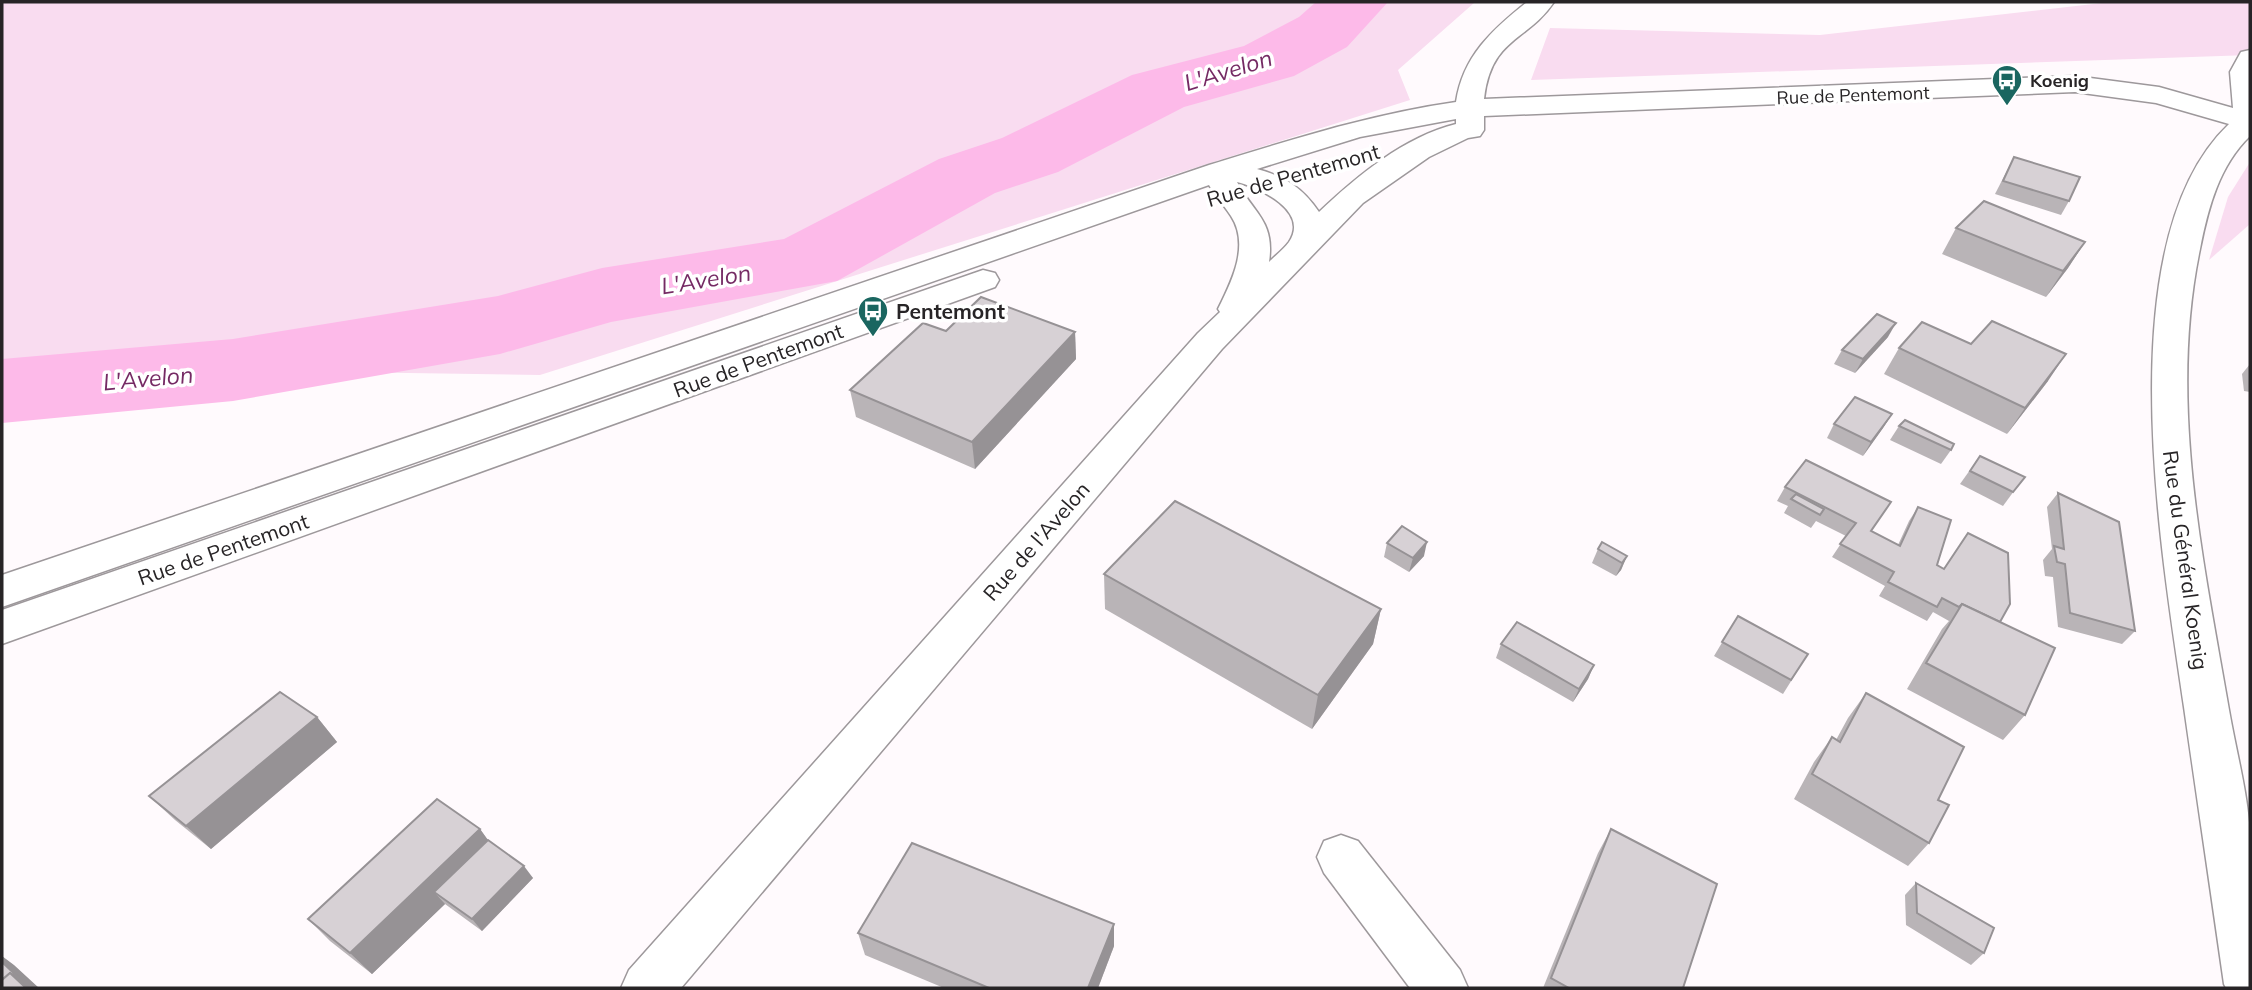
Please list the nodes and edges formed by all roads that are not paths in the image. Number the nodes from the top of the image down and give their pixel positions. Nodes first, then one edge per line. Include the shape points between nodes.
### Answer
1 (1542, 2) edge
2 (2250, 58) edge
3 (2018, 89) junction
4 (2249, 120) edge
5 (1466, 123) junction
6 (2225, 141) junction
7 (1266, 179) junction
8 (1223, 182) junction
9 (1306, 243) junction
10 (1210, 341) junction
11 (2, 591) edge
12 (2, 627) edge
13 (1341, 856) dead end
14 (2250, 984) edge
15 (648, 988) edge
16 (1442, 988) edge

1 - 5 street via 1482,55 1472,80
2 - 4 street via 2243,72
3 - 4 street, Rue de Pentemont via 2076,85 2122,89
3 - 5 street, Rue de Pentemont via 1688,101
3 - 6 street, Rue de Pentemont via 2096,98
4 - 6 street
5 - 7 street, Rue de Pentemont
5 - 8 street, Rue de Pentemont via 1352,130
5 - 9 street, Rue de l'Avelon via 1410,153 1354,192
6 - 14 street, Rue du Général Koenig via 2203,184 2177,276 2169,439 2187,586
7 - 8 street, Rue de Pentemont
7 - 9 street via 1301,210 1307,220
8 - 10 street via 1250,222 1255,251 1251,274 1235,309
8 - 11 street, Rue de Pentemont
8 - 12 street, Rue de Pentemont
9 - 10 street, Rue de l'Avelon
10 - 15 street, Rue de l'Avelon
13 - 16 street

